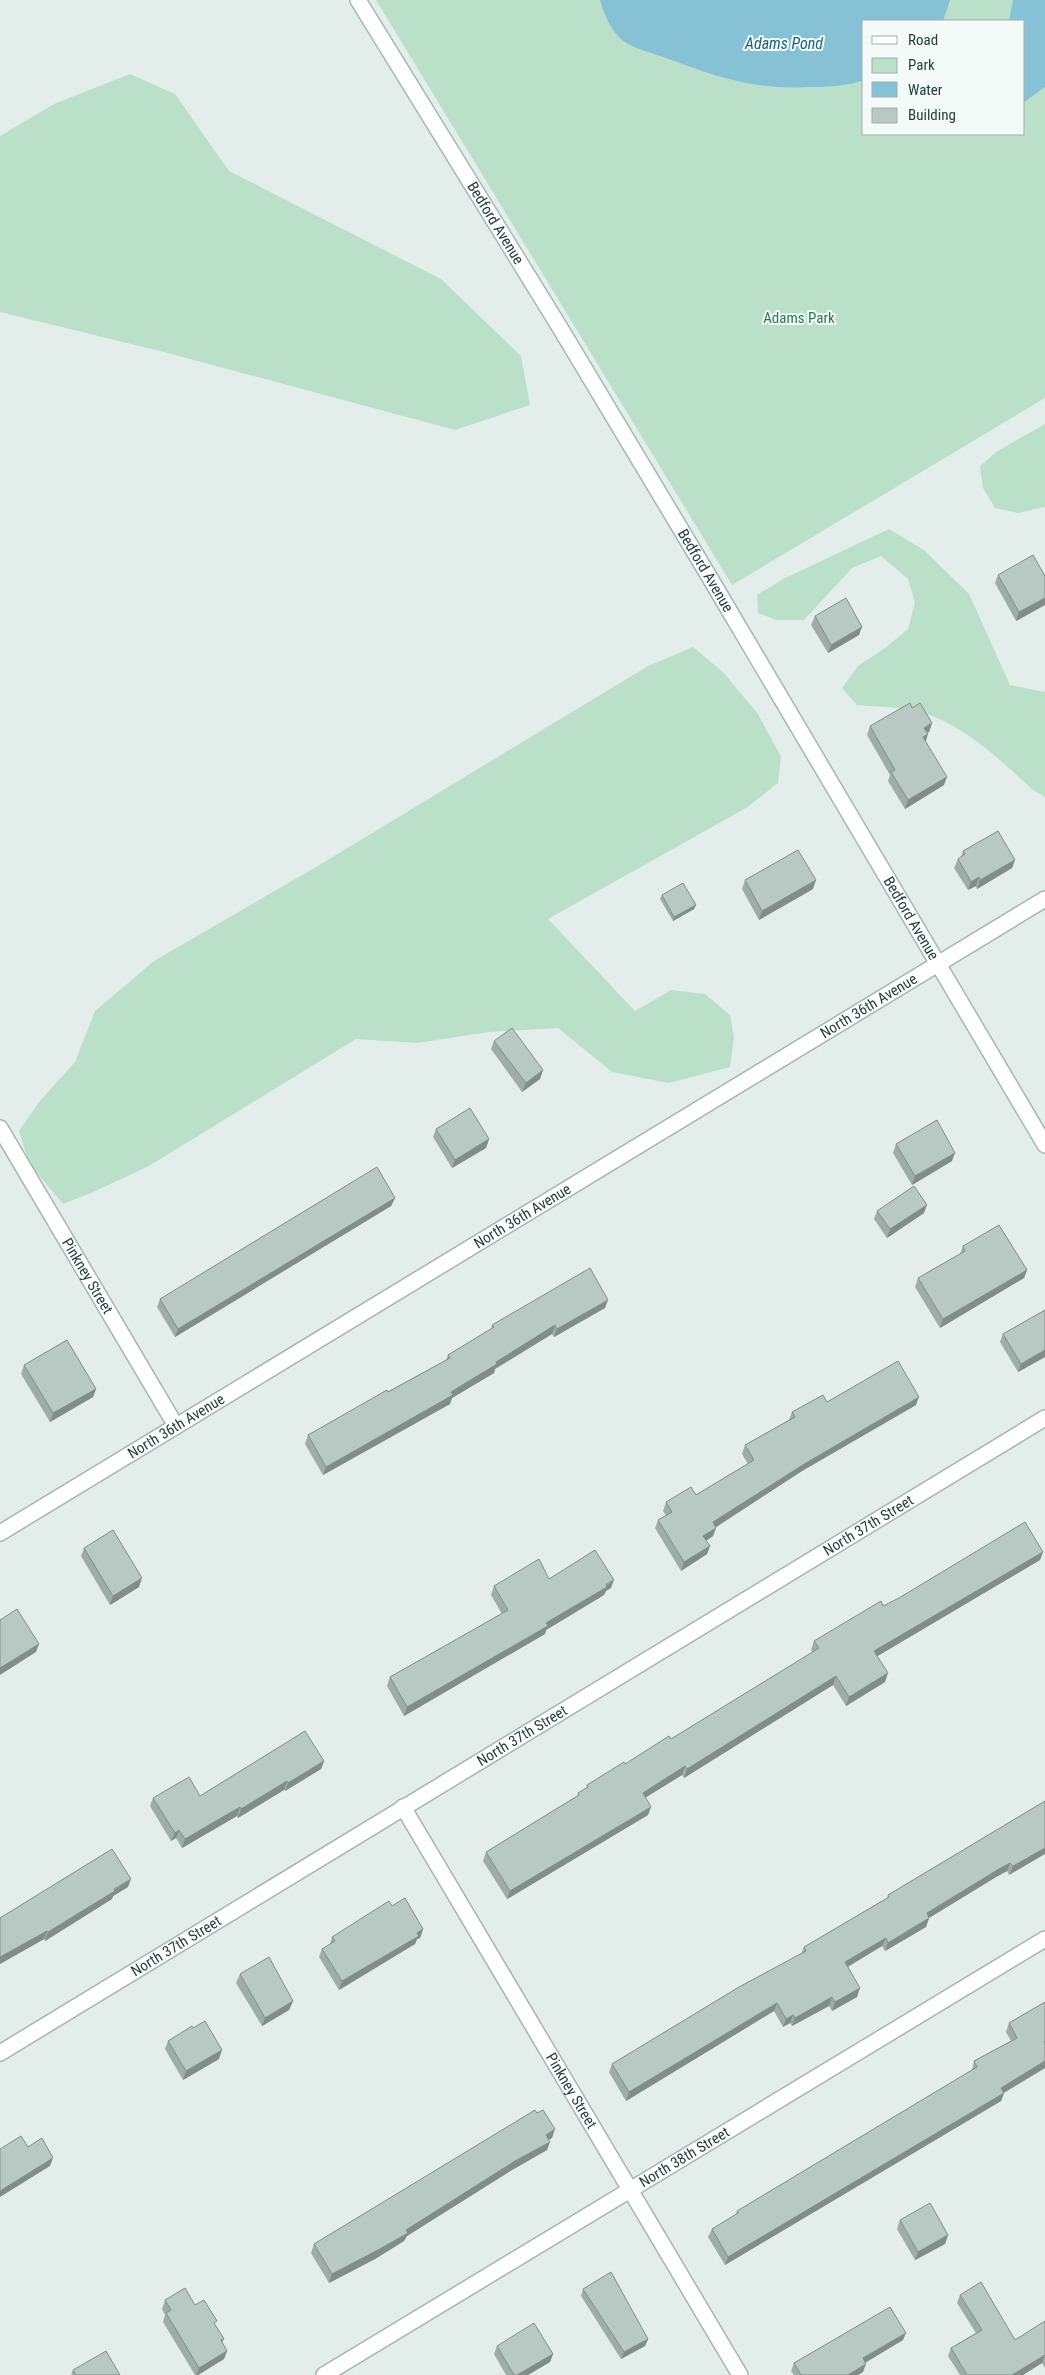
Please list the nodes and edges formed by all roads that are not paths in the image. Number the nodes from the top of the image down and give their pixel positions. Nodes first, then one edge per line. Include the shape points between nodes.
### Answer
1 (358, 0) edge
2 (1045, 899) edge
3 (937, 963) junction
4 (0, 1128) edge
5 (1045, 1145) edge
6 (1045, 1418) edge
7 (176, 1426) junction
8 (0, 1533) edge
9 (403, 1807) junction
10 (1045, 1939) edge
11 (0, 2053) edge
12 (630, 2189) junction
13 (324, 2375) edge
14 (740, 2375) edge

1 - 3 street, Bedford Avenue via 608,408
2 - 3 street, North 36th Avenue
3 - 5 street, Bedford Avenue
3 - 7 street, North 36th Avenue
4 - 7 street, Pinkney Street
6 - 9 street, North 37th Street
7 - 8 street, North 36th Avenue
9 - 11 street, North 37th Street
9 - 12 street, Pinkney Street
10 - 12 street, North 38th Street
12 - 13 street, North 38th Street
12 - 14 street, Pinkney Street

